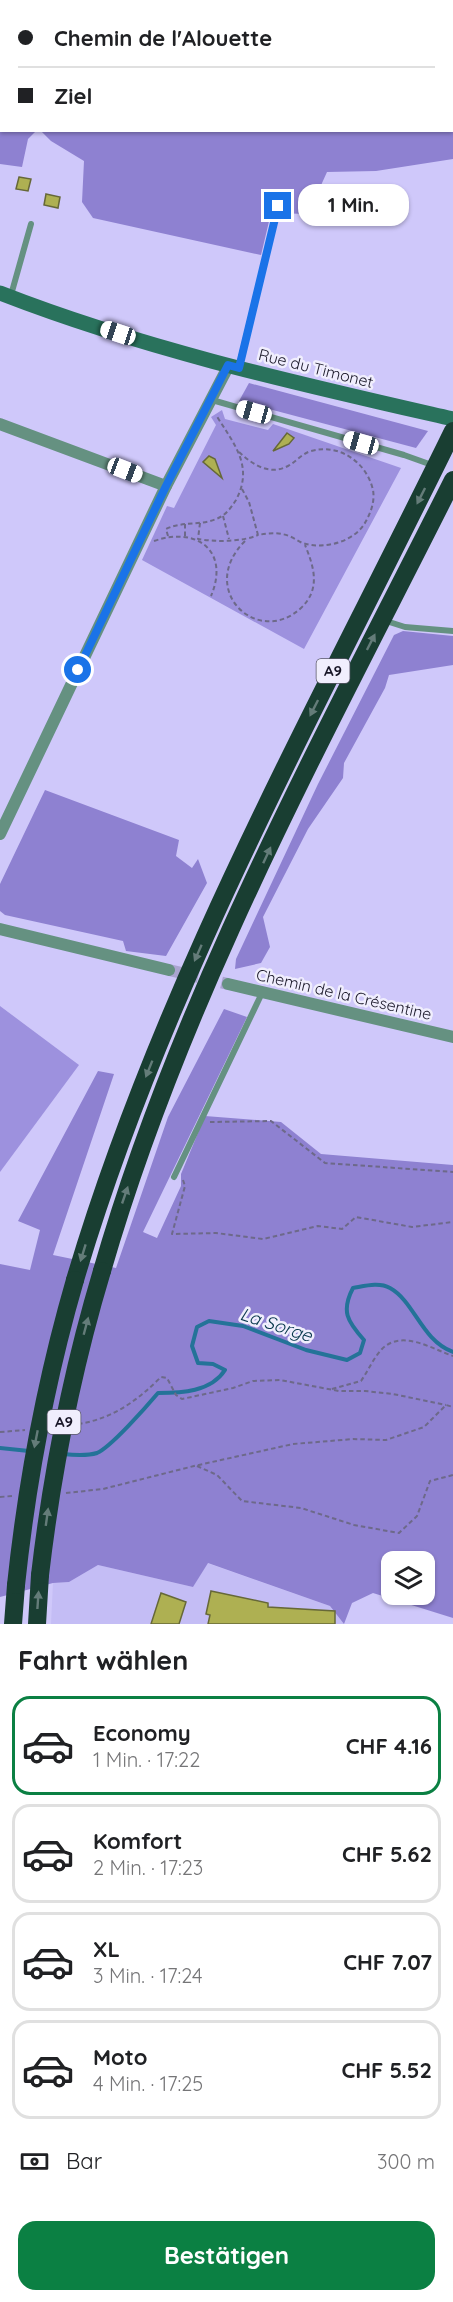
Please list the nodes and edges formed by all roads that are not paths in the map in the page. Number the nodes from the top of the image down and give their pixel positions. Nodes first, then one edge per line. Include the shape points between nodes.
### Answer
1 (278, 206) dead end
2 (31, 224) dead end
3 (5, 295) edge
4 (234, 367) junction
5 (210, 403) junction
6 (453, 419) edge
7 (0, 424) edge
8 (450, 437) edge
9 (436, 466) junction
10 (453, 480) edge
11 (166, 486) junction
12 (383, 620) junction
13 (453, 632) edge
14 (0, 834) edge
15 (0, 929) edge
16 (169, 970) tunnel mouth
17 (228, 984) tunnel mouth
18 (263, 992) junction
19 (453, 1036) edge
20 (174, 1177) dead end
21 (13, 1624) edge
22 (37, 1624) edge

1 - 4 lane
2 - 3 lane
3 - 4 main road, Rue du Timonet via 157,346
4 - 5 street
4 - 6 main road, Rue du Timonet
5 - 9 lane
5 - 11 street
7 - 11 street
8 - 9 highway, A9
9 -> 21 highway, A9, bridge via 281,774 191,968 120,1146 75,1280 38,1431
10 - 12 highway, A9
11 - 14 street
12 - 13 lane via 405,627
22 -> 12 highway, A9, bridge via 40,1575 61,1436 79,1354 133,1174 191,1023 273,841
15 - 16 street
17 - 18 street, Chemin de la Crésentine
18 - 19 street, Chemin de la Crésentine
18 - 20 lane

